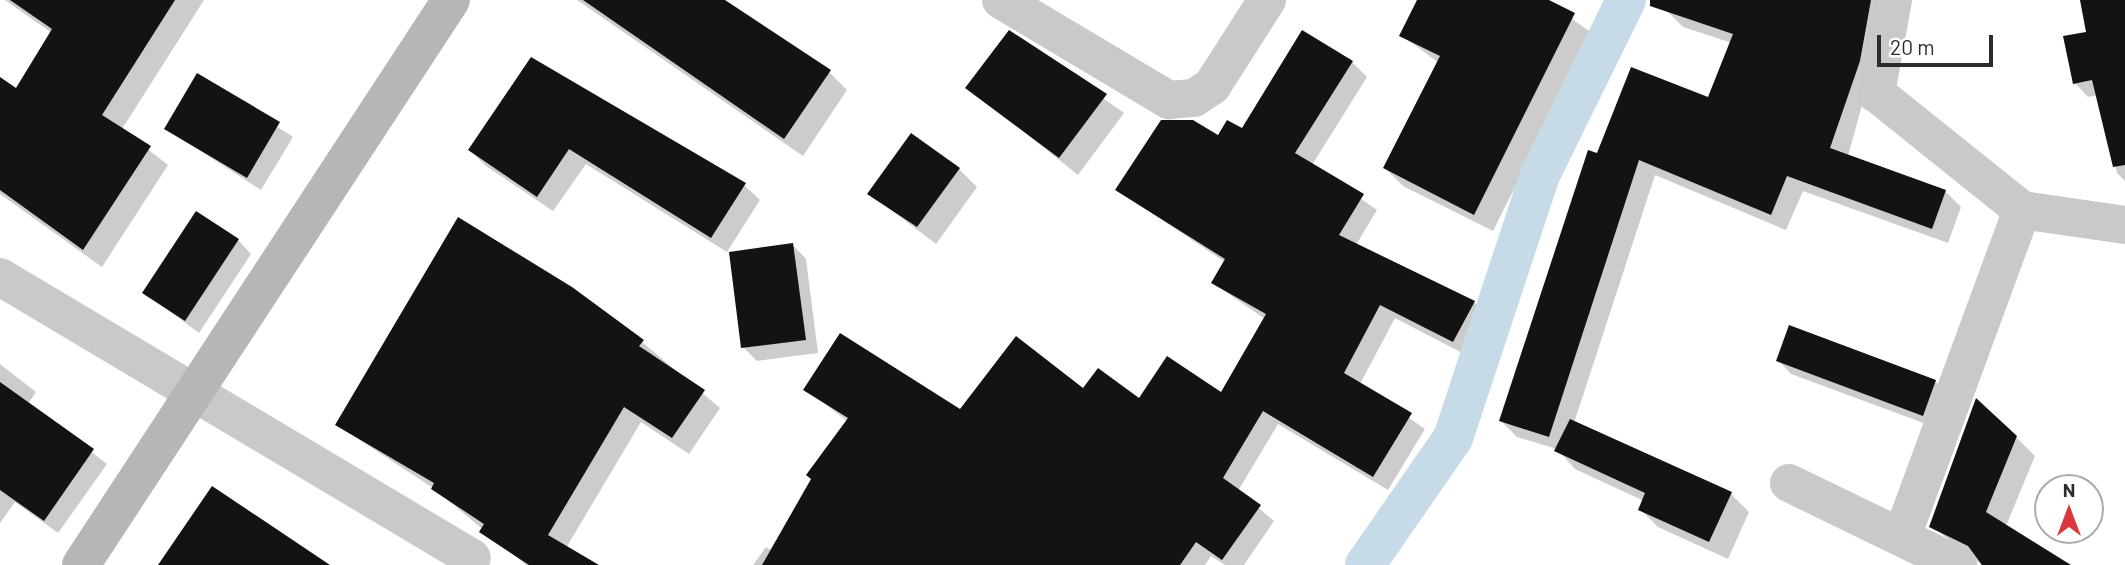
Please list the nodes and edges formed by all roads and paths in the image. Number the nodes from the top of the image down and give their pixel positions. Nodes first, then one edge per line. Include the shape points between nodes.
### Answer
1 (451, 0) edge
2 (1001, 0) edge
3 (1267, 0) edge
4 (1893, 0) edge
5 (2022, 210) junction
6 (2123, 220) edge
7 (0, 277) edge
8 (193, 388) junction
9 (1788, 483) dead end
10 (1903, 534) junction
11 (472, 558) dead end
12 (81, 565) edge
13 (1958, 565) edge

1 - 8 main road
2 - 3 street via 1169,100 1194,98 1212,86
4 - 5 street via 1876,93
5 - 6 street
5 - 10 street
7 - 8 street
8 - 11 street
8 - 12 main road
9 - 10 street
10 - 13 street

